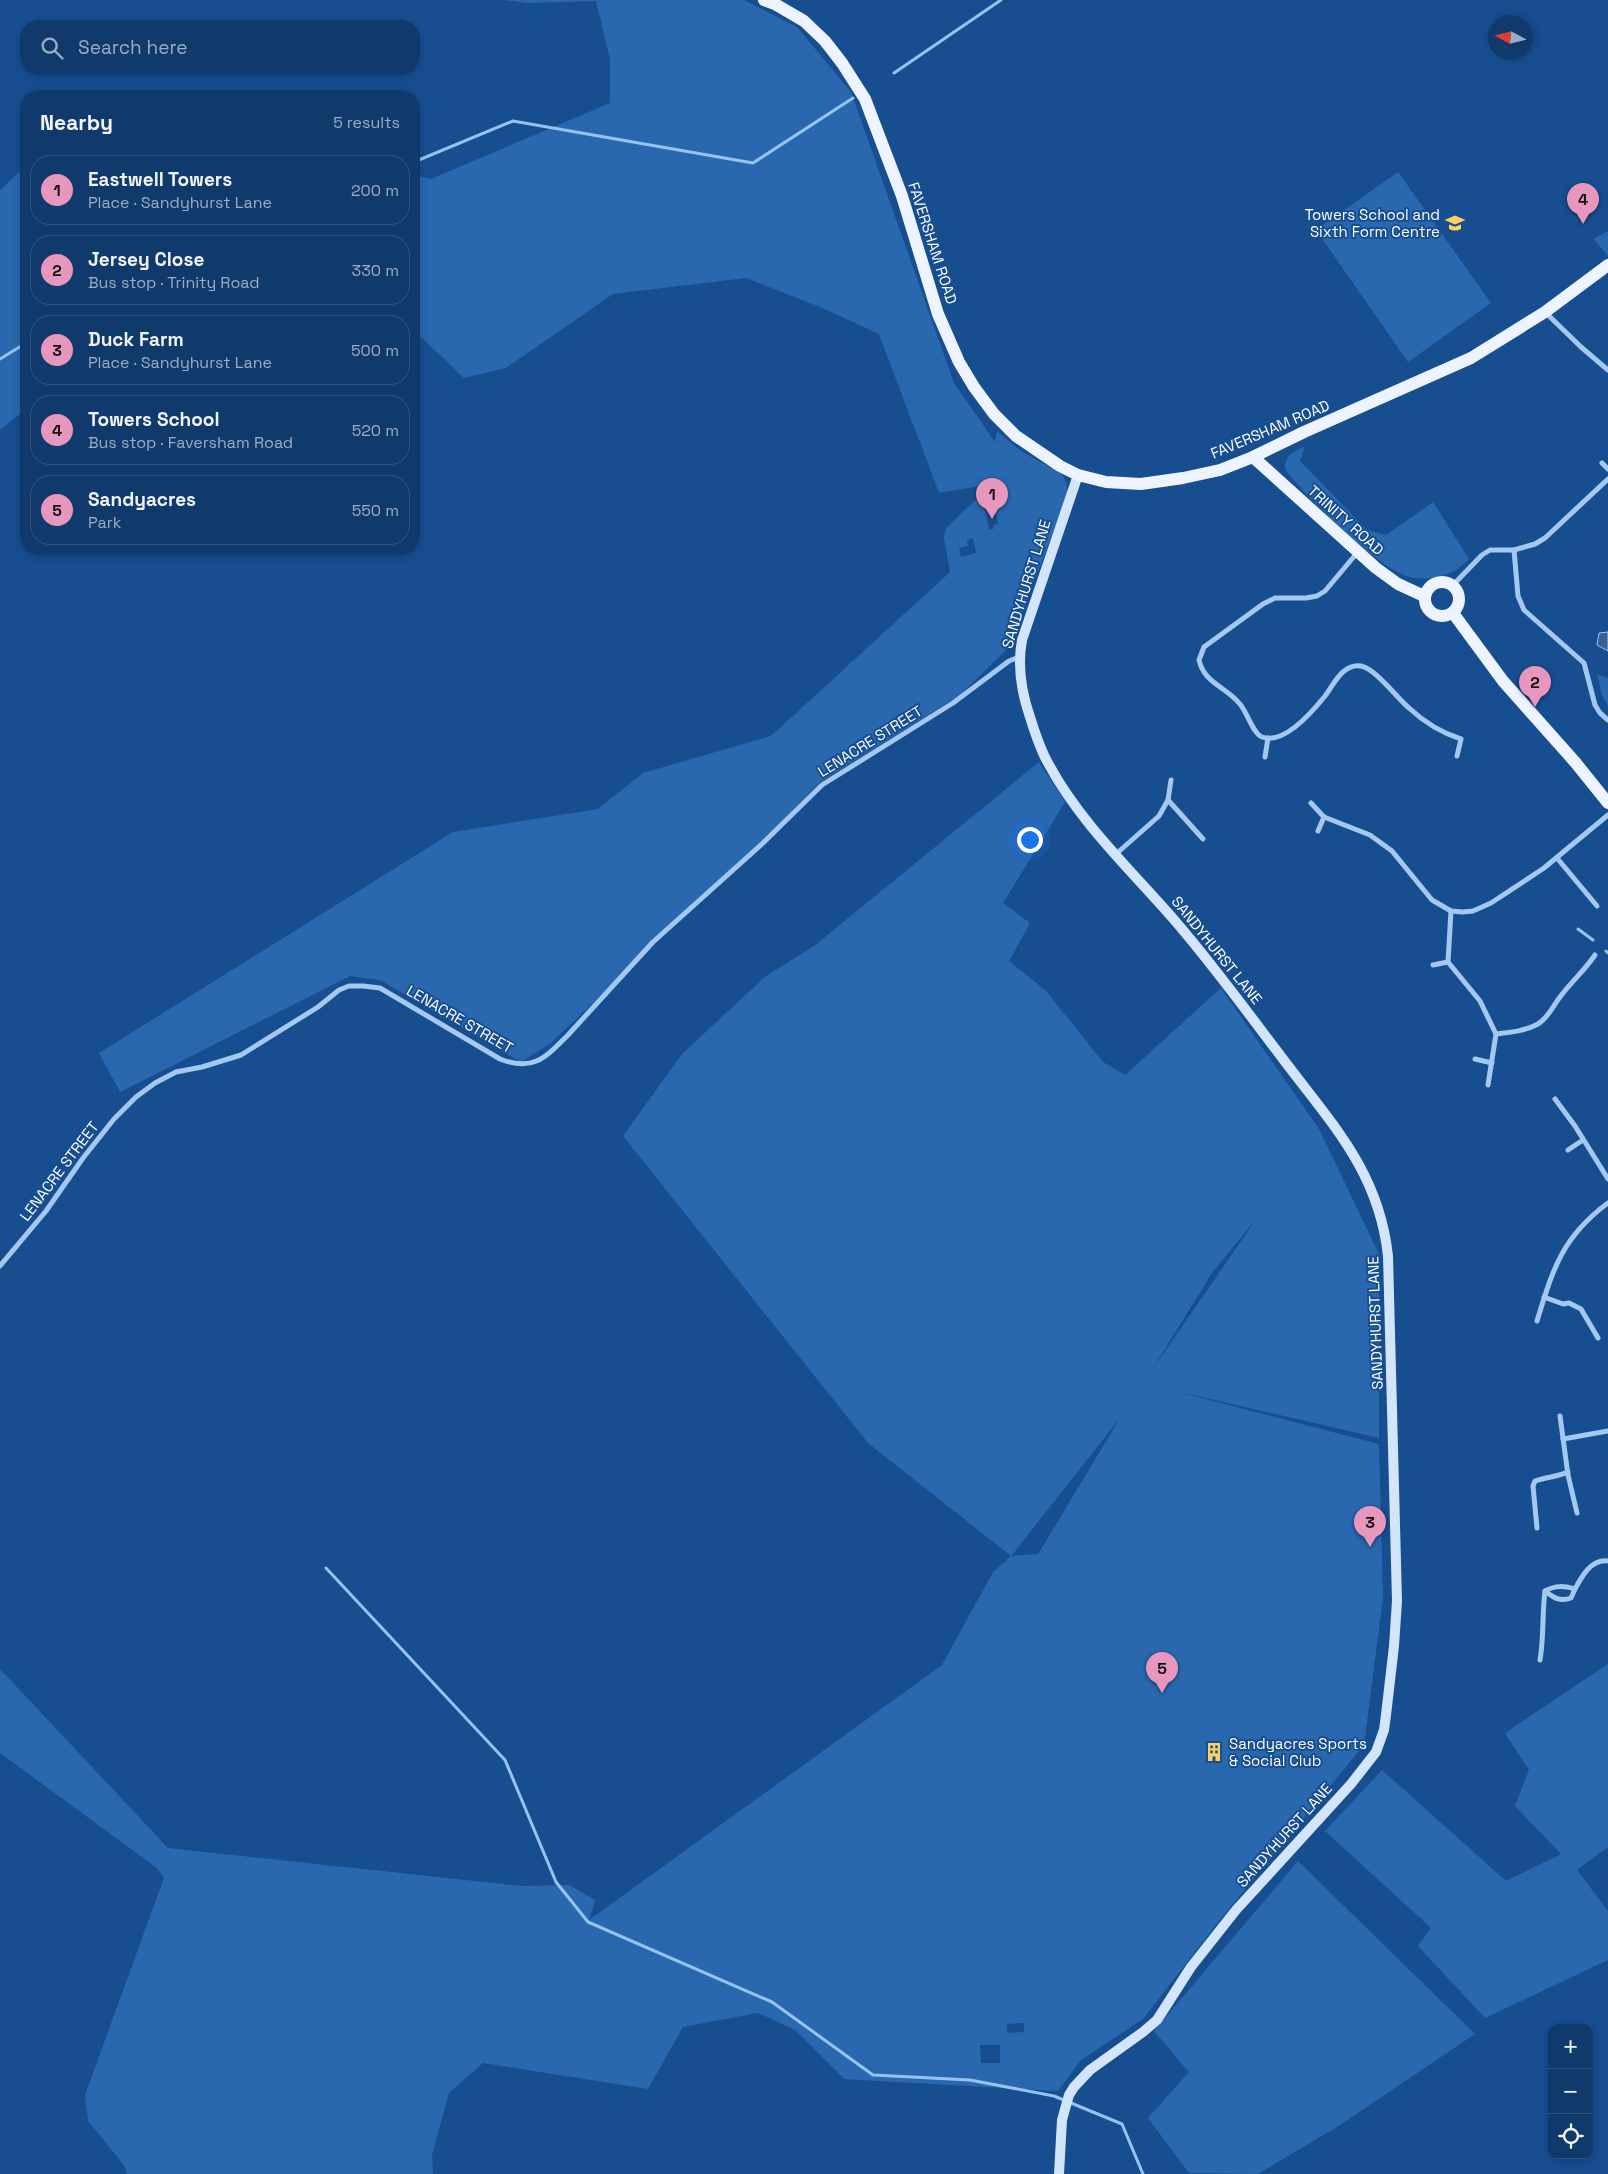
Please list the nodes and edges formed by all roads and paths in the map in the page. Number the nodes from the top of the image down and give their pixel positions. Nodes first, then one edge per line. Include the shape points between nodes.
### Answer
1 (764, 0) edge
2 (1608, 265) edge
3 (1544, 312) junction
4 (1608, 370) edge
5 (1253, 457) junction
6 (1602, 463) dead end
7 (1608, 469) edge
8 (1078, 475) junction
9 (1608, 479) edge
10 (1514, 550) junction
11 (1357, 553) junction
12 (1452, 585) junction
13 (1424, 596) junction
14 (1453, 612) junction
15 (1018, 657) junction
16 (1608, 720) edge
17 (1268, 738) junction
18 (1457, 756) dead end
19 (1265, 757) dead end
20 (1171, 780) dead end
21 (1168, 800) junction
22 (1311, 803) dead end
23 (1608, 803) edge
24 (1608, 814) edge
25 (1324, 817) junction
26 (1318, 831) dead end
27 (1203, 839) dead end
28 (1116, 854) junction
29 (1557, 858) junction
30 (1597, 906) dead end
31 (1451, 912) junction
32 (1595, 955) dead end
33 (1448, 962) junction
34 (1432, 965) dead end
35 (1496, 1034) junction
36 (1475, 1059) dead end
37 (1492, 1063) junction
38 (1488, 1085) dead end
39 (1555, 1099) dead end
40 (1584, 1140) junction
41 (1568, 1150) dead end
42 (1608, 1178) edge
43 (1608, 1203) edge
44 (0, 1266) edge
45 (1544, 1298) junction
46 (1537, 1321) dead end
47 (1598, 1338) dead end
48 (1560, 1416) dead end
49 (1608, 1431) edge
50 (1563, 1439) junction
51 (1568, 1472) junction
52 (1577, 1513) dead end
53 (1537, 1528) dead end
54 (1608, 1561) edge
55 (1575, 1589) junction
56 (1545, 1591) junction
57 (1540, 1660) dead end
58 (1059, 2174) edge

1 - 8 main road, FAVERSHAM ROAD via 804,21 825,41 864,99 902,196 938,314 974,387 1016,436
2 - 3 main road, FAVERSHAM ROAD
3 - 4 street
3 - 5 main road, FAVERSHAM ROAD via 1471,358
5 - 8 main road, FAVERSHAM ROAD via 1220,470 1141,484 1106,482
5 - 11 main road, TRINITY ROAD
6 - 7 street
8 - 15 street, SANDYHURST LANE via 1029,615
9 - 10 street via 1545,538
10 - 12 street via 1490,550
10 - 16 street via 1518,596 1524,610 1584,663 1595,704
11 - 13 main road, TRINITY ROAD via 1398,584
11 - 17 street via 1317,596 1275,598 1204,647 1199,660 1205,676 1238,701 1256,733
12 - 13 main road via 1436,583
12 - 14 main road via 1459,599
13 - 14 main road via 1426,606 1433,614 1443,616
14 - 23 main road via 1503,681
15 - 28 street, SANDYHURST LANE via 1026,705 1047,761 1072,802
15 - 44 street, LENACRE STREET via 953,703 822,785 764,843 653,942 568,1035 535,1062 515,1065 500,1059 380,988 349,986 241,1055 202,1068 176,1072 155,1082 136,1097 114,1119 46,1211
17 - 18 street via 1283,736 1292,730 1342,673 1363,666 1372,670 1411,710 1437,728 1461,739
17 - 19 street
20 - 21 street
21 - 27 street
21 - 28 street via 1159,816
22 - 25 street
24 - 29 street
25 - 26 street
25 - 31 street via 1370,835 1392,851 1426,894
28 - 58 street, SANDYHURST LANE via 1233,992 1320,1105 1351,1148 1376,1197 1388,1256 1397,1601 1384,1730 1376,1752 1351,1784 1236,1910 1191,1967 1157,2020 1081,2078 1065,2107
29 - 30 street
29 - 31 street via 1480,909
31 - 33 street
32 - 35 street via 1546,1018 1521,1031
33 - 34 street
33 - 35 street via 1480,1001
35 - 37 street
36 - 37 street
37 - 38 street
39 - 40 street
40 - 41 street
40 - 42 street
43 - 45 street via 1576,1231 1560,1257
45 - 46 street
45 - 47 street via 1581,1309
48 - 50 street
49 - 50 street
50 - 51 street
51 - 52 street
51 - 53 street via 1561,1476 1534,1479
54 - 55 street via 1594,1564 1586,1570
55 - 56 street via 1563,1586
55 - 56 street via 1572,1598 1564,1601
56 - 57 street

